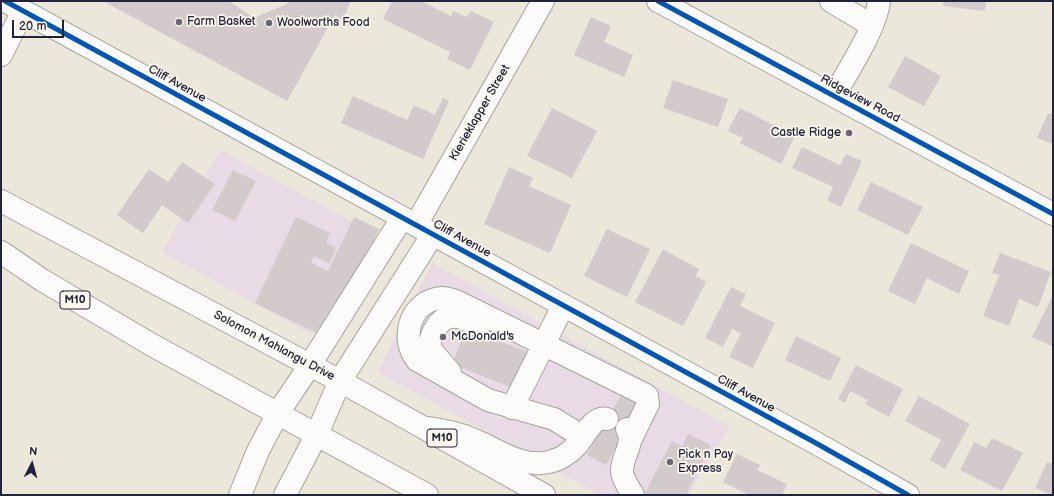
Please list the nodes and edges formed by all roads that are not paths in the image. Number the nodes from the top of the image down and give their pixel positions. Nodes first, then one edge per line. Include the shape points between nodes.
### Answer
1 (543, 1) edge
2 (658, 1) edge
3 (831, 1) edge
4 (879, 1) edge
5 (14, 6) edge
6 (871, 25) junction
7 (3, 48) edge
8 (834, 96) junction
9 (1, 201) edge
10 (1053, 214) edge
11 (417, 226) junction
12 (1, 252) edge
13 (563, 306) junction
14 (543, 344) junction
15 (310, 365) junction
16 (340, 381) junction
17 (512, 408) junction
18 (278, 413) junction
19 (607, 419) dead end
20 (424, 428) junction
21 (317, 434) junction
22 (583, 436) junction
23 (240, 495) edge
24 (284, 495) edge
25 (426, 495) edge
26 (544, 495) edge
27 (633, 495) edge
28 (908, 495) edge

1 - 11 street, Kierieklapper Street
2 - 8 street, Ridgeview Road
3 - 6 street
4 - 6 street via 878,11
5 - 7 street
5 - 11 street, Cliff Avenue
6 - 8 street
8 - 10 street, Ridgeview Road
9 - 15 street, Solomon Mahlangu Drive / M10
11 - 13 street, Cliff Avenue
11 - 15 street, Kierieklapper Street
11 - 16 street, Kierieklapper Street
12 - 18 street, M10 via 49,284 152,344
13 - 14 street
13 - 28 street, Cliff Avenue
14 - 17 street
14 - 17 street via 503,338 464,318 454,316 446,318 438,325 431,337 430,349 448,368 458,385 488,400
14 - 27 street via 647,396 648,404 629,435 622,466 622,472
15 - 16 street, Solomon Mahlangu Drive / M10
15 - 18 street, Kierieklapper Street
16 - 20 street, Solomon Mahlangu Drive / M10
16 - 21 street, Kierieklapper Street
17 - 22 street via 554,419
18 - 21 street, M10
18 - 23 street, Kierieklapper Street via 258,451
19 - 22 street via 599,419
20 - 22 street via 464,436 513,459 533,464 551,462 566,455
20 - 26 street, Solomon Mahlangu Drive / M10
21 - 24 street, Kierieklapper Street
21 - 25 street, M10

